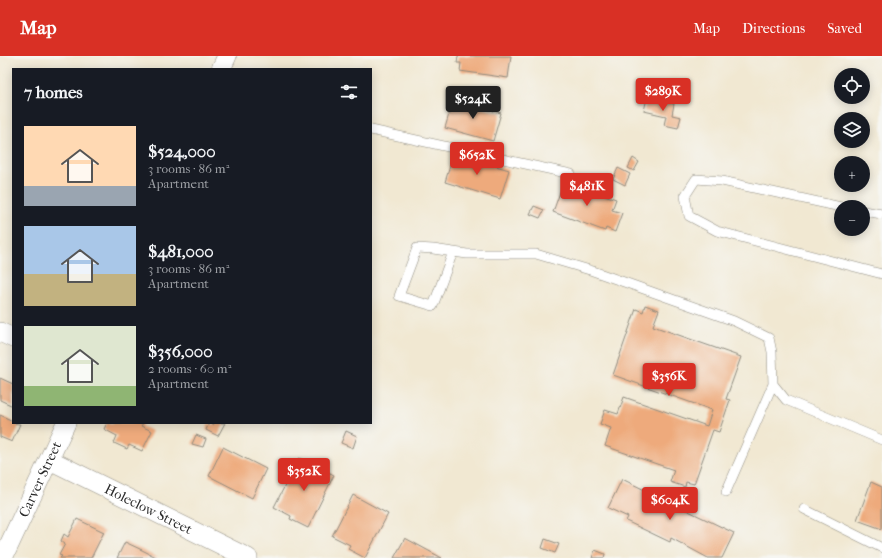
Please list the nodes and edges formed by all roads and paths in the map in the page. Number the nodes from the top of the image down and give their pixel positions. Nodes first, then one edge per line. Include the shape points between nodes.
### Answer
1 (227, 56) edge
2 (221, 68) edge
3 (372, 130) edge
4 (571, 174) dead end
5 (834, 205) edge
6 (870, 212) edge
7 (882, 214) edge
8 (453, 252) junction
9 (882, 274) edge
10 (0, 332) edge
11 (12, 338) edge
12 (773, 384) junction
13 (66, 424) edge
14 (882, 440) edge
15 (50, 460) junction
16 (726, 492) dead end
17 (804, 509) dead end
18 (882, 548) edge
19 (3, 558) edge
20 (248, 558) edge

1 - 2 street
3 - 4 lane
5 - 9 lane via 722,181 696,179 685,196 688,216 717,231
6 - 7 lane
8 - 8 lane via 417,248 400,296 433,306
8 - 12 lane via 536,254 593,271 734,321 769,338
10 - 11 street
12 - 14 lane via 786,400
12 - 16 lane
13 - 15 street, Carver Street
15 - 19 street, Carver Street
15 - 20 street, Holeclow Street
17 - 18 lane

